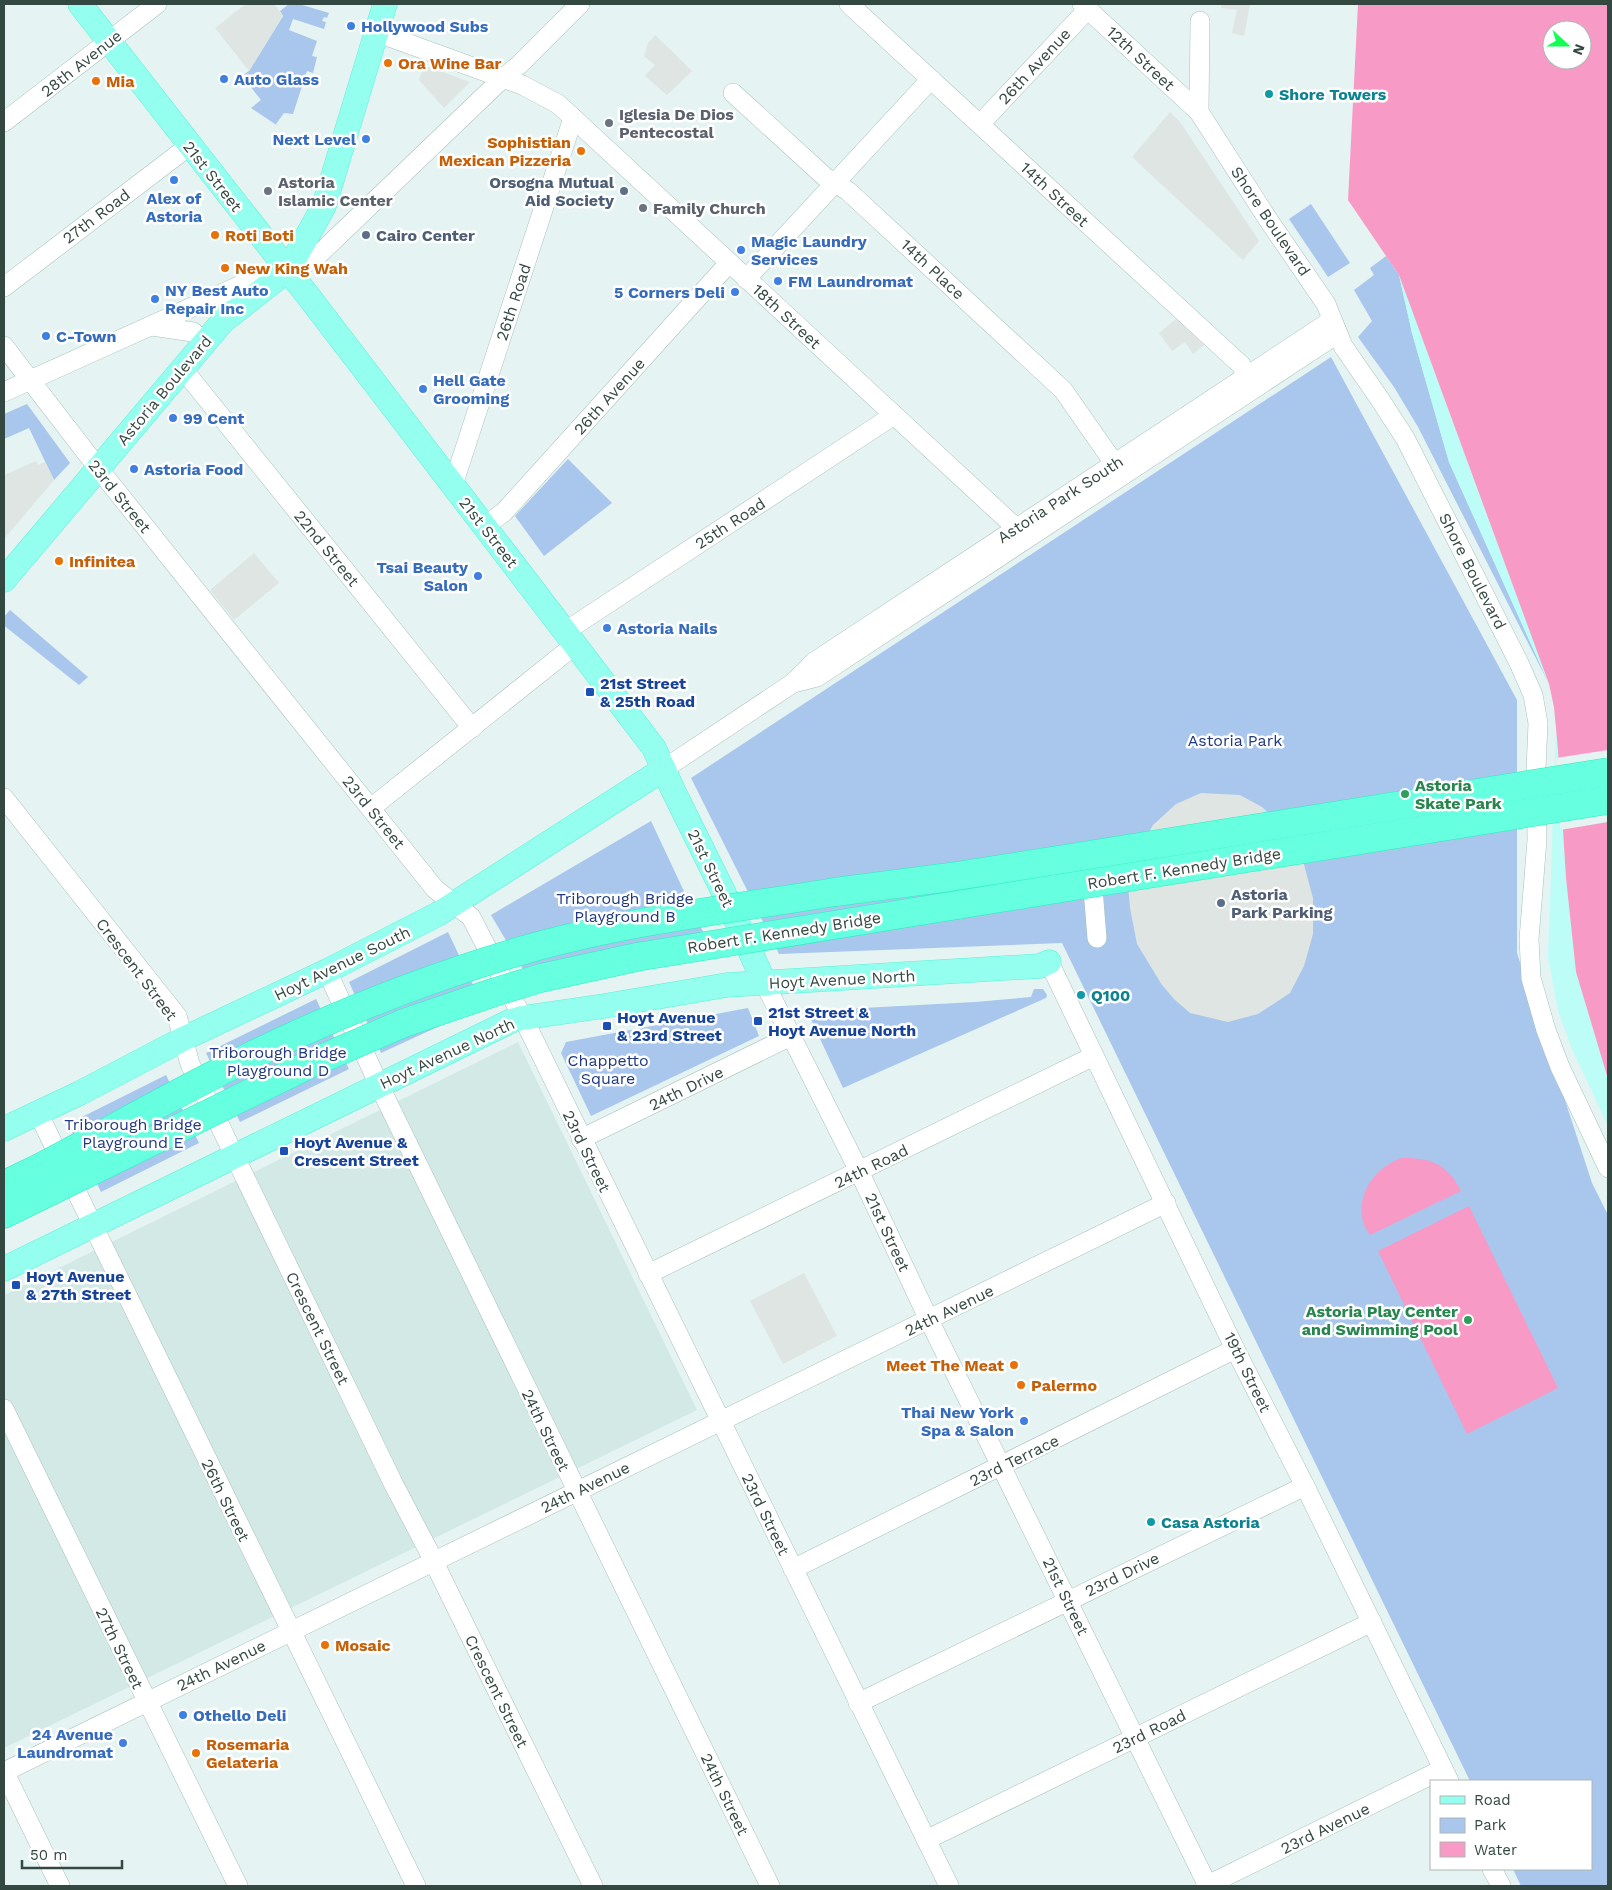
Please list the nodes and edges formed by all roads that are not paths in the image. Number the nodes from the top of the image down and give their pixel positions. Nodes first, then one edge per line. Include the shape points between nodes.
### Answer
1 (80, 4) edge
2 (157, 4) edge
3 (385, 4) edge
4 (580, 4) edge
5 (849, 4) edge
6 (1085, 6) edge
7 (1200, 21) dead end
8 (376, 32) junction
9 (108, 41) junction
10 (503, 78) junction
11 (931, 80) junction
12 (733, 93) dead end
13 (1199, 112) junction
14 (573, 118) junction
15 (4, 122) edge
16 (980, 124) junction
17 (189, 146) junction
18 (835, 183) junction
19 (729, 263) junction
20 (288, 270) junction
21 (746, 278) junction
22 (4, 288) edge
23 (152, 326) junction
24 (1338, 333) junction
25 (205, 342) junction
26 (4, 346) edge
27 (182, 368) junction
28 (30, 381) junction
29 (1251, 382) junction
30 (4, 392) edge
31 (894, 415) junction
32 (1114, 463) junction
33 (98, 468) junction
34 (453, 485) junction
35 (485, 526) junction
36 (1022, 533) junction
37 (4, 580) edge
38 (571, 638) junction
39 (472, 728) junction
40 (664, 769) junction
41 (1608, 772) edge
42 (4, 798) edge
43 (1608, 800) edge
44 (371, 808) junction
45 (1100, 855) dead end
46 (454, 904) junction
47 (1097, 938) dead end
48 (1049, 962) joint
49 (327, 971) junction
50 (765, 984) junction
51 (522, 1018) junction
52 (791, 1036) junction
53 (183, 1039) junction
54 (1094, 1056) junction
55 (379, 1085) junction
56 (38, 1113) junction
57 (126, 1122) junction
58 (4, 1128) edge
59 (581, 1139) junction
60 (235, 1155) junction
61 (4, 1164) edge
62 (37, 1168) junction
63 (1608, 1168) edge
64 (859, 1171) junction
65 (4, 1172) edge
66 (4, 1185) edge
67 (1166, 1203) junction
68 (4, 1214) edge
69 (91, 1225) junction
70 (4, 1269) edge
71 (648, 1274) junction
72 (929, 1320) junction
73 (1235, 1350) junction
74 (4, 1410) edge
75 (720, 1420) junction
76 (1002, 1466) junction
77 (1305, 1486) junction
78 (576, 1491) junction
79 (433, 1561) junction
80 (793, 1570) junction
81 (1067, 1600) junction
82 (1372, 1622) junction
83 (291, 1631) junction
84 (147, 1702) junction
85 (858, 1703) junction
86 (1136, 1737) junction
87 (4, 1771) edge
88 (1446, 1775) edge
89 (1430, 1782) edge
90 (926, 1840) junction
91 (1493, 1870) edge
92 (60, 1886) edge
93 (238, 1886) edge
94 (416, 1886) edge
95 (593, 1886) edge
96 (770, 1886) edge
97 (949, 1886) edge
98 (1208, 1886) edge
99 (1501, 1886) edge

1 - 9 main road, 21st Street
2 - 9 street, 28th Avenue
3 - 8 main road, Astoria Boulevard
4 - 10 street
5 - 11 street, 14th Street
6 - 13 street, 12th Street
6 - 16 street, 26th Avenue
7 - 13 street
8 - 10 street, 18th Street
8 - 20 main road, Astoria Boulevard via 324,206
9 - 15 street, 28th Avenue
9 - 17 main road, 21st Street
10 - 14 street, 18th Street via 542,94
10 - 20 street via 312,261
11 - 16 street, 14th Street
11 - 18 street
12 - 18 street, 14th Place
13 - 24 street, Shore Boulevard via 1326,304
14 - 19 street, 18th Street
14 - 34 street, 26th Road
16 - 29 street, 14th Street via 1239,363
17 - 20 main road, 21st Street
17 - 22 street, 27th Road
18 - 21 street
18 - 32 street, 14th Place via 848,191 1063,390
19 - 21 street, 18th Street
19 - 35 street, 26th Avenue via 504,512
20 - 23 street via 262,276
20 - 25 main road, Astoria Boulevard via 223,321
20 - 34 main road, 21st Street
21 - 31 street, 18th Street
23 - 25 street via 192,332
23 - 28 street
24 - 29 street, Astoria Park South
24 - 63 street, Shore Boulevard via 1405,438 1533,695 1538,723 1537,840 1529,939 1532,978 1560,1067
25 - 27 main road, Astoria Boulevard
26 - 28 street, 23rd Street
27 - 33 main road, Astoria Boulevard
27 - 39 street, 22nd Street
28 - 30 street
28 - 33 street, 23rd Street
29 - 32 street, Astoria Park South
29 - 36 street, Astoria Park South
31 - 36 street, 18th Street
31 - 38 street, 25th Road
32 - 36 street, Astoria Park South
33 - 37 main road, Astoria Boulevard
33 - 44 street, 23rd Street
34 - 35 main road, 21st Street
35 - 38 main road, 21st Street
36 - 40 street, Astoria Park South via 814,662 793,683
38 - 39 street, 25th Road
38 - 40 main road, 21st Street via 654,748
39 - 44 street, 25th Road
40 - 46 main road, Hoyt Avenue South
40 - 50 main road, 21st Street
41 - 57 highway, Robert F. Kennedy Bridge, bridge via 959,876 835,892 574,938 434,979 343,1014 255,1054
42 - 53 street, Crescent Street via 177,1016
43 - 62 highway, Robert F. Kennedy Bridge, bridge via 682,948 588,966 440,1010 270,1082
44 - 46 street, 23rd Street via 435,889
45 - 47 street via 1092,889
46 - 49 main road, Hoyt Avenue South
46 - 51 street, 23rd Street via 471,917
48 - 50 main road, Hoyt Avenue North via 1040,966
48 - 54 street, 19th Street
49 - 53 main road, Hoyt Avenue South
49 - 55 street, 24th Street
50 - 51 main road, Hoyt Avenue North via 727,986
50 - 52 street, 21st Street
51 - 55 main road, Hoyt Avenue North
51 - 59 street, 23rd Street
52 - 59 street, 24th Drive
52 - 64 street, 21st Street
53 - 56 main road, Hoyt Avenue South
53 - 60 street, Crescent Street via 187,1058
54 - 64 street, 24th Road
54 - 67 street, 19th Street
55 - 60 main road, Hoyt Avenue North
55 - 78 street, 24th Street
56 - 58 main road, Hoyt Avenue South
56 - 69 street, 26th Street
57 - 62 highway, bridge
57 - 62 highway, bridge via 49,1142
59 - 71 street, 23rd Street
60 - 69 main road, Hoyt Avenue North
60 - 79 street, Crescent Street
61 - 62 highway
62 - 65 highway
62 - 66 highway
62 - 68 highway, Robert F. Kennedy Bridge
64 - 71 street, 24th Road
64 - 72 street, 21st Street
67 - 72 street, 24th Avenue
67 - 73 street, 19th Street
69 - 70 main road, Hoyt Avenue North
69 - 83 street, 26th Street
71 - 75 street, 23rd Street
72 - 75 street, 24th Avenue
72 - 76 street, 21st Street
73 - 76 street, 23rd Terrace
73 - 77 street, 19th Street
74 - 84 street, 27th Street
75 - 78 street, 24th Avenue
75 - 80 street, 23rd Street
76 - 80 street, 23rd Terrace
76 - 81 street, 21st Street
77 - 81 street, 23rd Drive
77 - 82 street, 19th Street
78 - 79 street, 24th Avenue
78 - 96 street, 24th Street
79 - 83 street, 24th Avenue
79 - 95 street, Crescent Street
80 - 85 street, 23rd Street
81 - 85 street, 23rd Drive
81 - 86 street, 21st Street
82 - 86 street, 23rd Road
82 - 88 street, 19th Street
83 - 84 street, 24th Avenue
83 - 94 street, 26th Street
84 - 87 street, 24th Avenue
84 - 93 street, 27th Street
85 - 90 street, 23rd Street
86 - 90 street, 23rd Road
86 - 98 street, 21st Street
87 - 92 street
89 - 98 street, 23rd Avenue
90 - 97 street, 23rd Street
91 - 99 street

